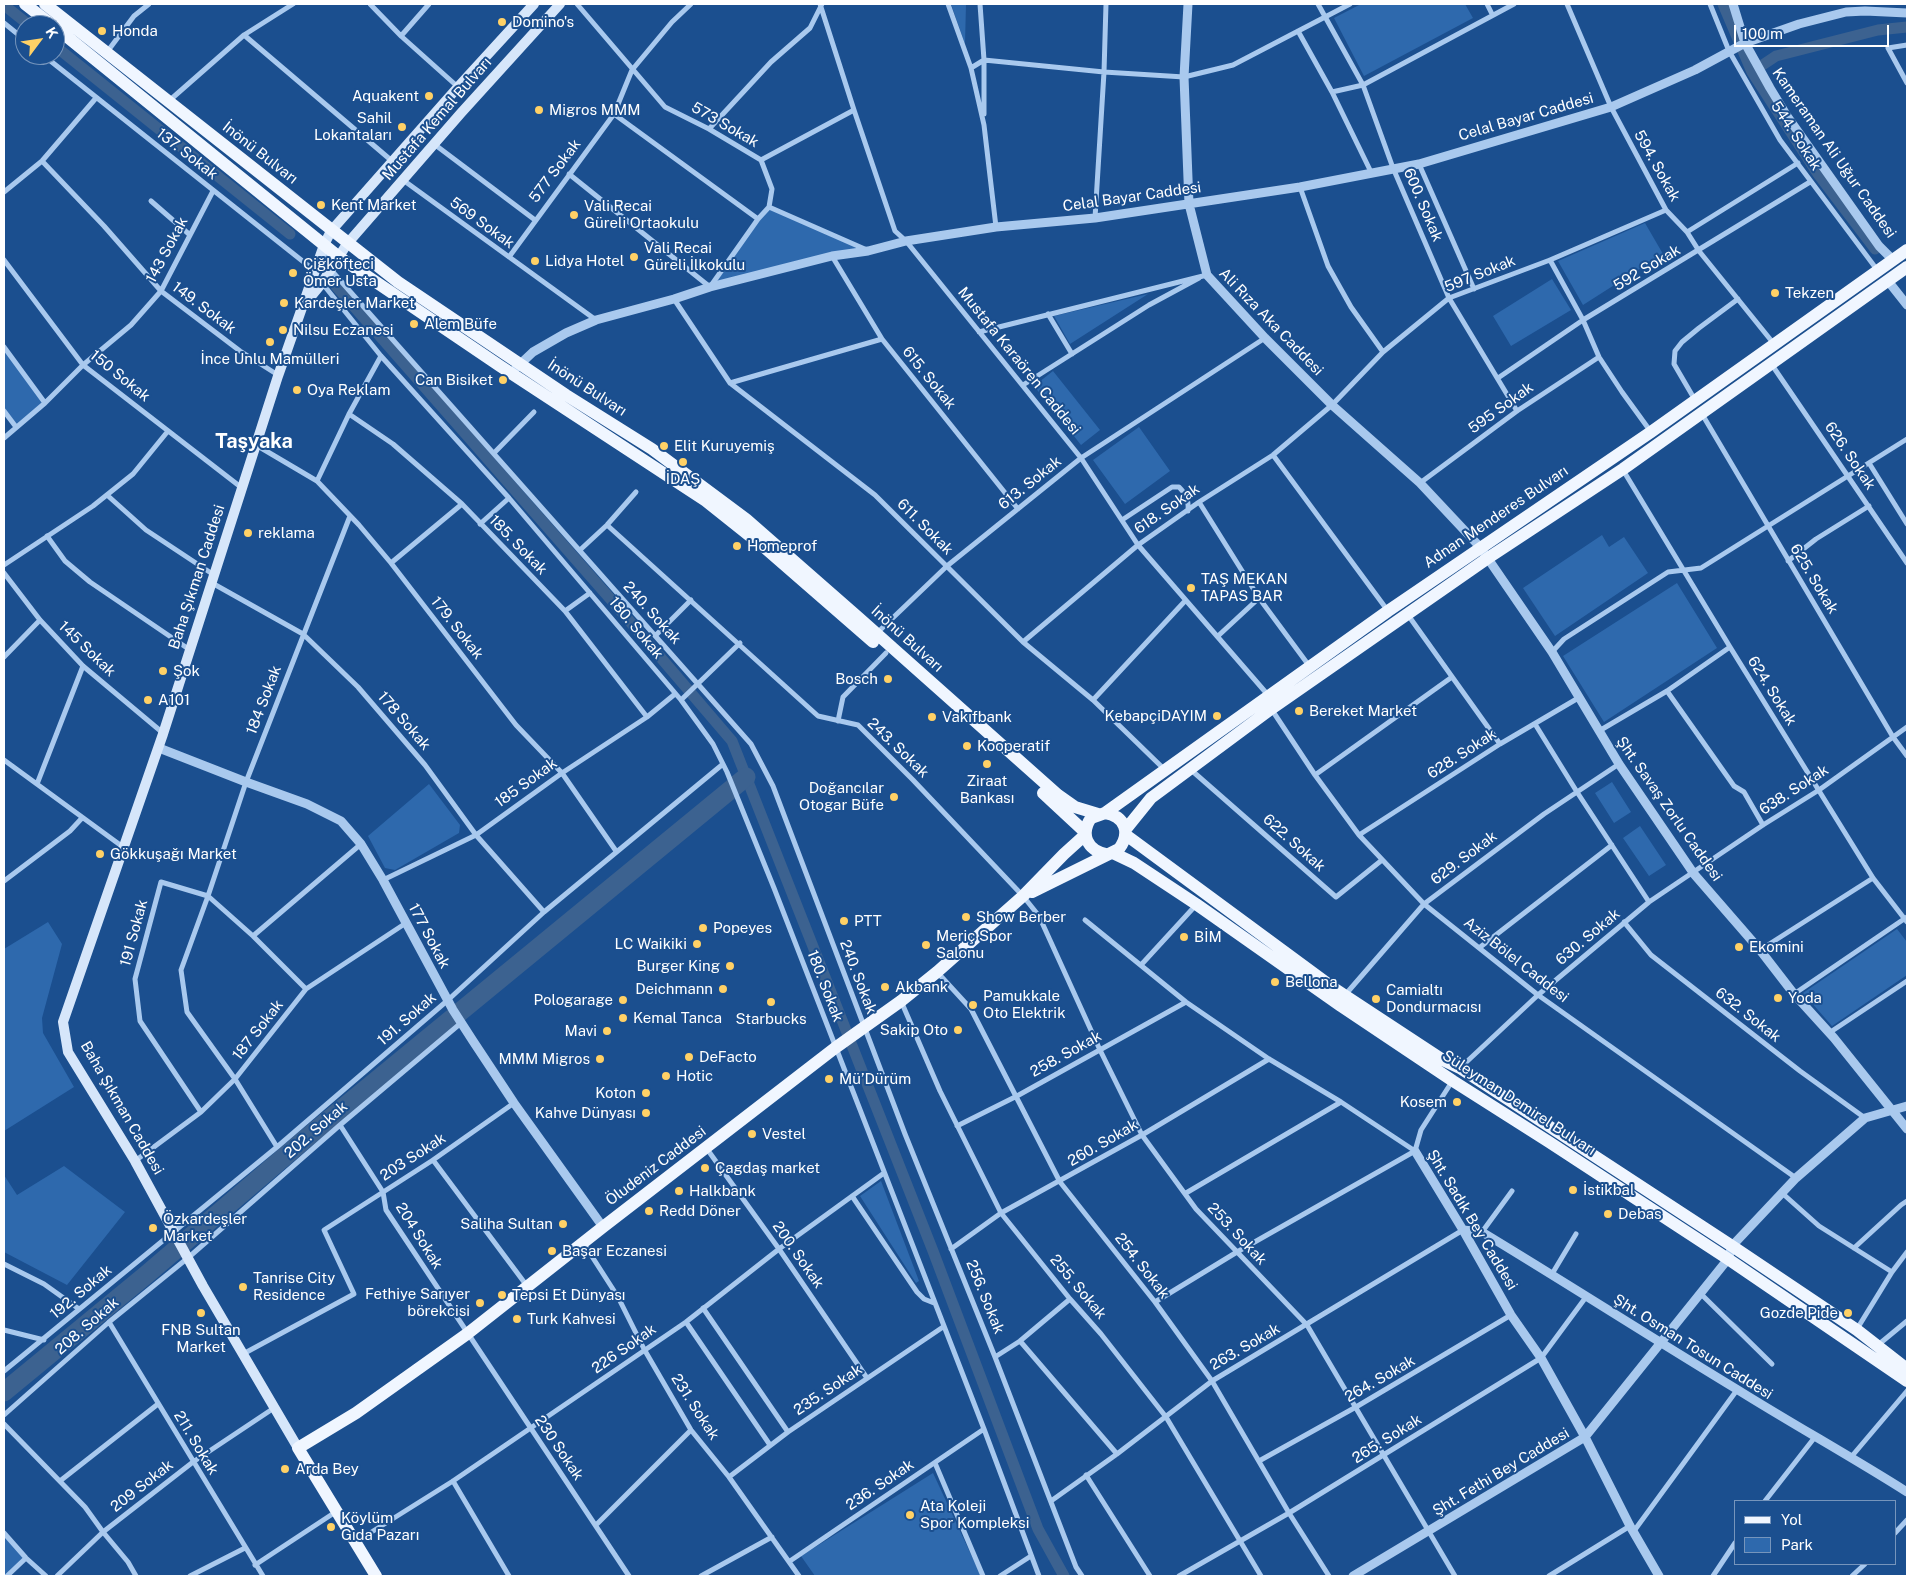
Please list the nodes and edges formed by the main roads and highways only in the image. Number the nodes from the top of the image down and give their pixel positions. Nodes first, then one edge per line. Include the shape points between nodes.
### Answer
1 (25, 4) edge
2 (45, 4) edge
3 (534, 4) edge
4 (560, 4) edge
5 (40, 15) edge
6 (65, 35) edge
7 (331, 231) junction
8 (348, 244) junction
9 (324, 245) junction
10 (1907, 250) edge
11 (339, 257) junction
12 (1906, 272) edge
13 (304, 304) junction
14 (516, 368) junction
15 (839, 606) junction
16 (1101, 814) junction
17 (1126, 832) junction
18 (1085, 833) junction
19 (1109, 853) junction
20 (1023, 896) junction
21 (1907, 1368) edge
22 (1907, 1381) edge
23 (298, 1448) junction
24 (376, 1576) edge

1 - 5 main road, İnönü Bulvarı
2 - 7 main road, İnönü Bulvarı
3 - 7 main road, Mustafa Kemal Bulvarı
4 - 8 main road, Mustafa Kemal Bulvarı
6 - 9 main road, İnönü Bulvarı
7 - 8 main road, İnönü Bulvarı
7 - 9 main road, Mustafa Kemal Bulvarı
8 - 11 main road, Mustafa Kemal Bulvarı
8 - 14 main road, İnönü Bulvarı
9 - 11 main road, İnönü Bulvarı
9 - 13 main road, Baha Şıkman Caddesi
10 - 16 main road, Adnan Menderes Bulvarı
11 - 13 main road, Baha Şıkman Caddesi
11 - 14 main road, İnönü Bulvarı
12 - 17 main road, Adnan Menderes Bulvarı via 1888,281 1623,469 1488,558 1272,709 1151,798
13 - 23 main road, Baha Şıkman Caddesi via 159,748 63,1022 68,1052 135,1161
14 - 15 main road, İnönü Bulvarı via 706,501
15 - 16 main road, İnönü Bulvarı via 876,634 1058,795 1075,807
15 - 18 main road, İnönü Bulvarı via 886,653
16 - 17 main road via 1118,817
16 - 18 main road, Adnan Menderes Bulvarı via 1092,818
17 - 19 main road, Adnan Menderes Bulvarı via 1120,849
17 - 21 main road, Süleyman Demirel Bulvarı via 1345,995 1732,1246 1857,1330
18 - 19 main road via 1090,848
18 - 20 main road, Adnan Menderes Bulvarı
19 - 20 main road, Adnan Menderes Bulvarı
19 - 22 main road, Süleyman Demirel Bulvarı via 1134,863 1196,904 1341,1006 1728,1259
20 - 23 main road, Öludeniz Caddesi via 937,972 467,1334 356,1413
23 - 24 main road, Baha Şıkman Caddesi

